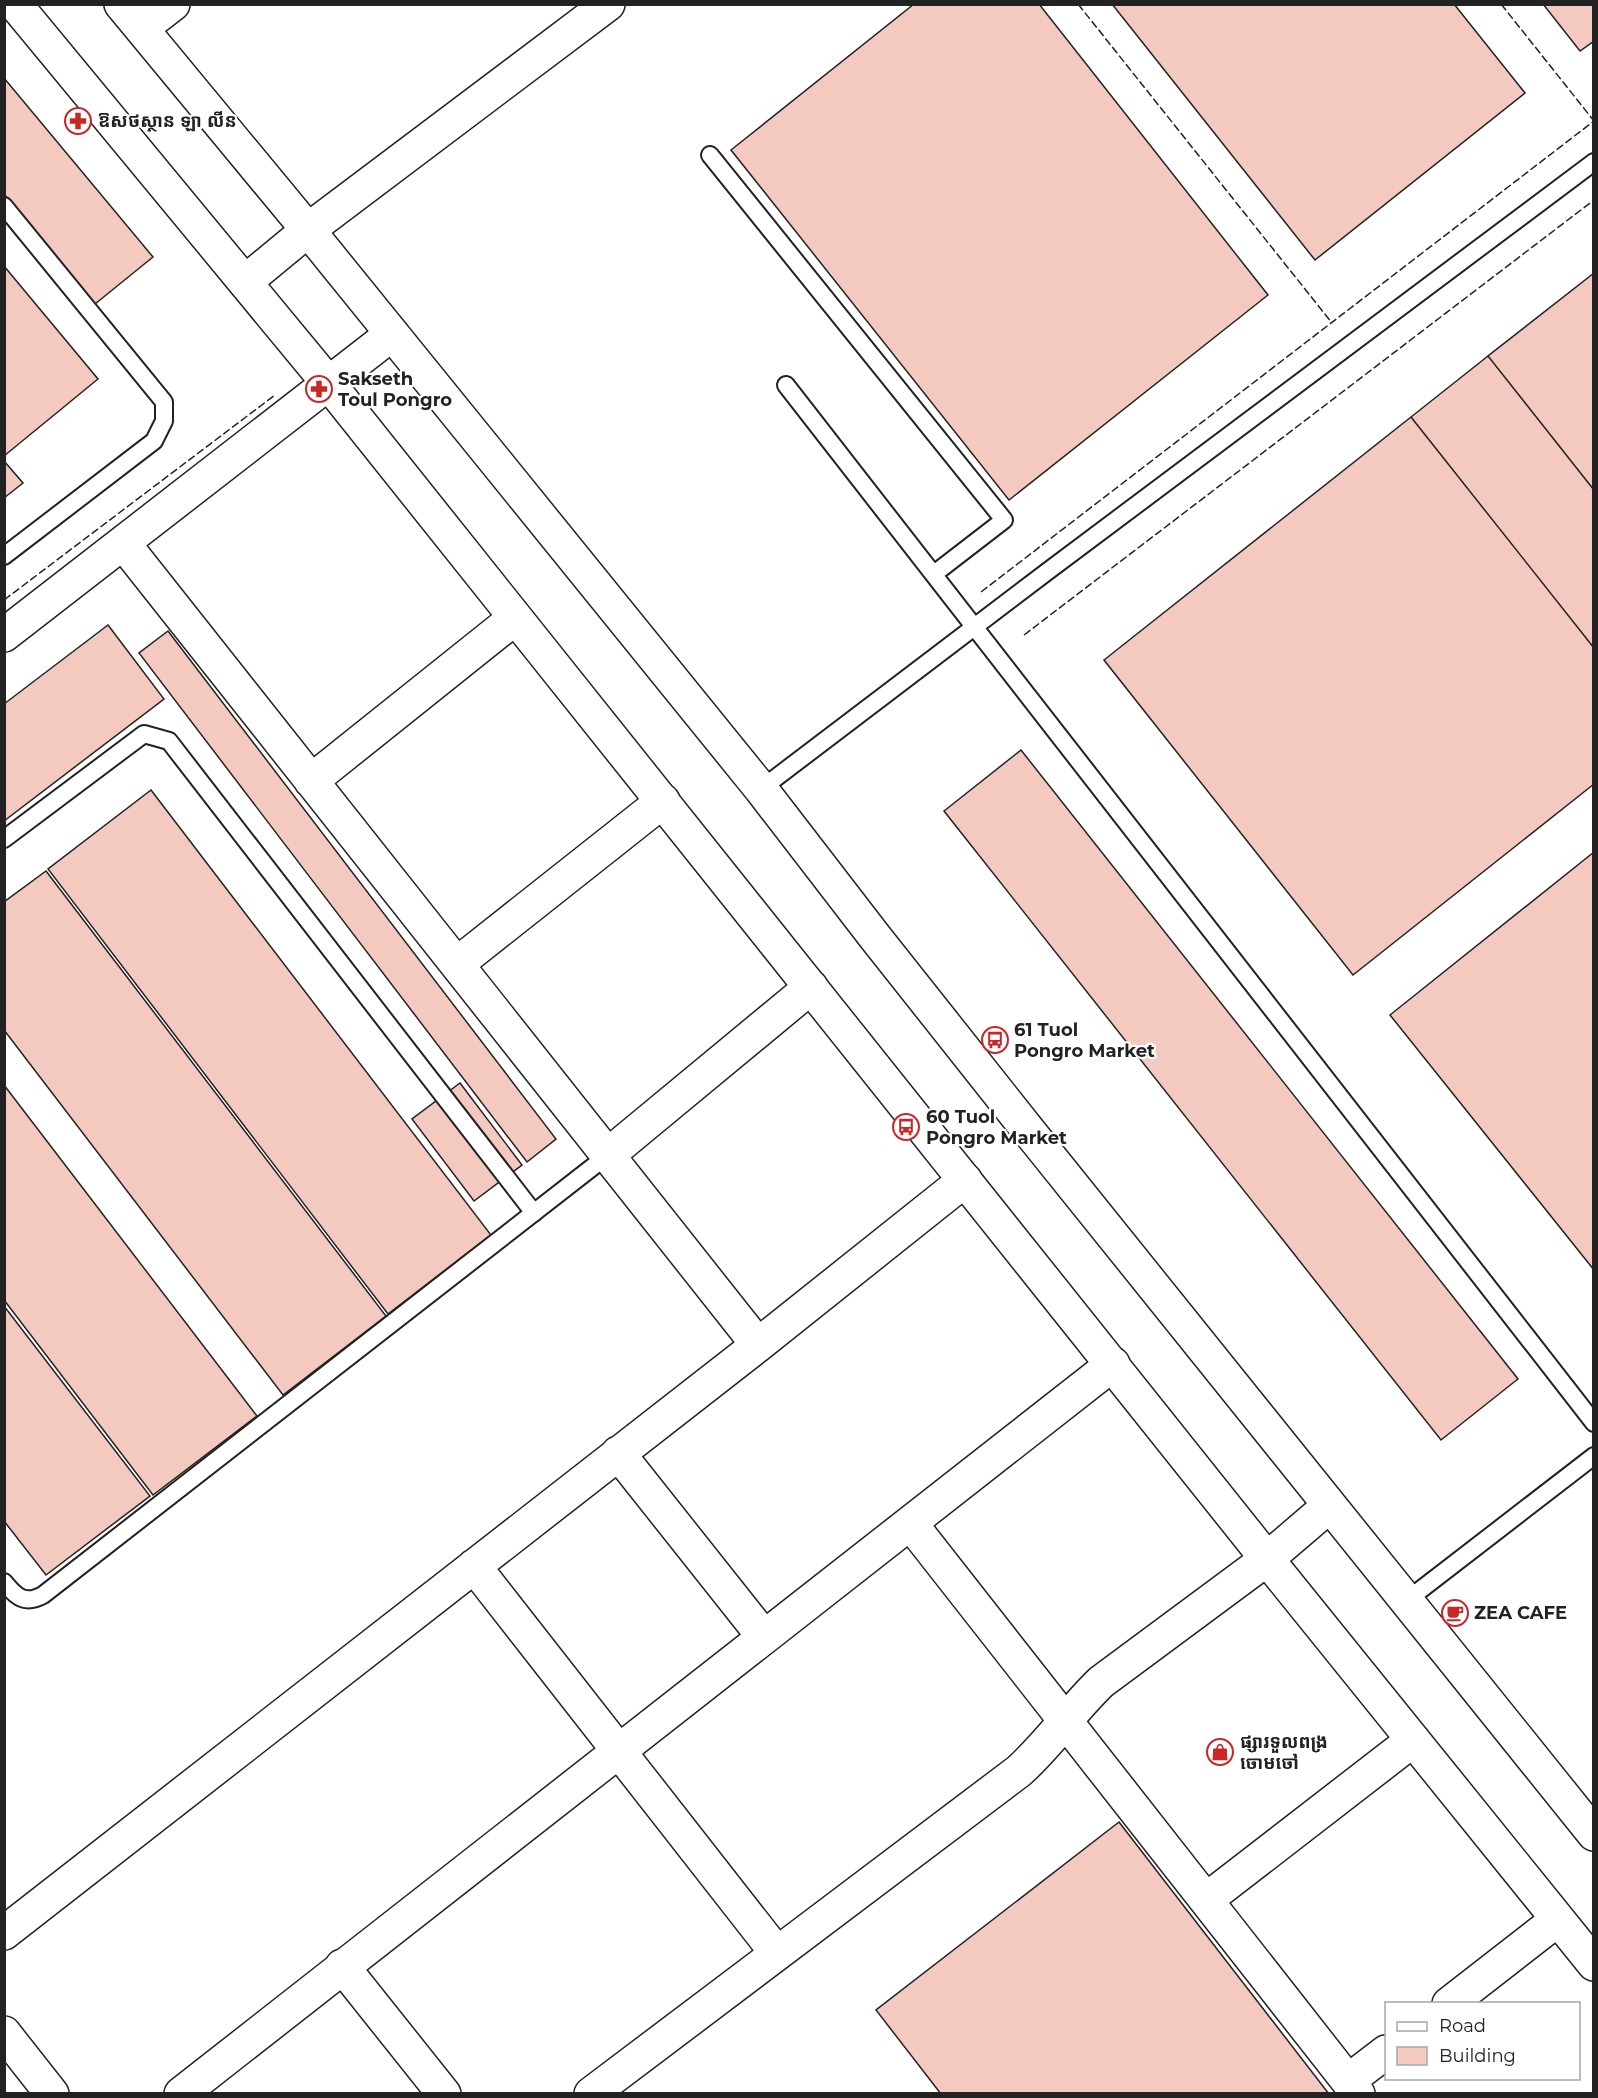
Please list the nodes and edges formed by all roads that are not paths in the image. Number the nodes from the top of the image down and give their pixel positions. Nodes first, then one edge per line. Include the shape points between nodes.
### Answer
1 (15, 4) edge
2 (173, 4) edge
3 (608, 4) edge
4 (131, 16) edge
5 (710, 155) dead end
6 (1593, 162) edge
7 (4, 206) edge
8 (308, 230) junction
9 (245, 282) junction
10 (392, 334) junction
11 (329, 384) junction
12 (786, 385) dead end
13 (123, 544) junction
14 (4, 556) edge
15 (934, 574) junction
16 (516, 618) junction
17 (975, 626) junction
18 (4, 635) edge
19 (311, 781) junction
20 (761, 789) junction
21 (663, 801) junction
22 (4, 839) edge
23 (457, 964) junction
24 (811, 987) junction
25 (608, 1155) junction
26 (964, 1180) junction
27 (534, 1213) junction
28 (758, 1345) junction
29 (1113, 1364) junction
30 (1593, 1424) edge
31 (618, 1453) junction
32 (1593, 1456) edge
33 (1329, 1506) junction
34 (911, 1524) junction
35 (1267, 1559) junction
36 (474, 1566) junction
37 (4, 1582) edge
38 (1406, 1601) junction
39 (764, 1637) junction
40 (1065, 1721) junction
41 (1413, 1740) junction
42 (618, 1750) junction
43 (1593, 1834) edge
44 (1206, 1900) junction
45 (1557, 1920) junction
46 (4, 1933) edge
47 (776, 1952) junction
48 (1593, 1964) edge
49 (342, 1966) junction
50 (1452, 2002) edge
51 (4, 2033) edge
52 (1385, 2053) edge
53 (1353, 2087) edge
54 (52, 2094) edge
55 (181, 2094) edge
56 (444, 2094) edge
57 (591, 2094) edge

1 - 9 street
2 - 4 street
3 - 8 street
4 - 8 street
5 - 15 lane via 1004,520
6 - 17 lane
7 - 14 lane via 164,402 164,421 154,441
8 - 9 street
8 - 10 street
9 - 11 street
10 - 11 street
10 - 20 street
11 - 13 street
11 - 16 street
12 - 15 lane
13 - 18 street
13 - 19 street
15 - 17 lane
16 - 19 street
16 - 21 street
17 - 20 lane
17 - 30 lane
19 - 23 street
20 - 33 street
21 - 23 street
21 - 24 street
22 - 27 lane via 144,734 169,741
23 - 25 street
24 - 25 street
24 - 26 street
25 - 27 lane
25 - 28 street
26 - 28 street
26 - 29 street
27 - 37 lane via 43,1595 28,1601 19,1599
28 - 31 street
29 - 34 street
29 - 35 street
31 - 36 street
31 - 39 street
32 - 38 lane
33 - 35 street
33 - 38 street
34 - 39 street
34 - 40 street
35 - 40 street via 1101,1683
35 - 41 street
36 - 42 street
36 - 46 street
38 - 43 street
39 - 42 street
40 - 44 street
40 - 47 street via 1019,1771
41 - 44 street
41 - 45 street
42 - 47 street
42 - 49 street
44 - 53 street
45 - 48 street
45 - 50 street
47 - 57 street
49 - 55 street
49 - 56 street
51 - 54 street
52 - 53 street

